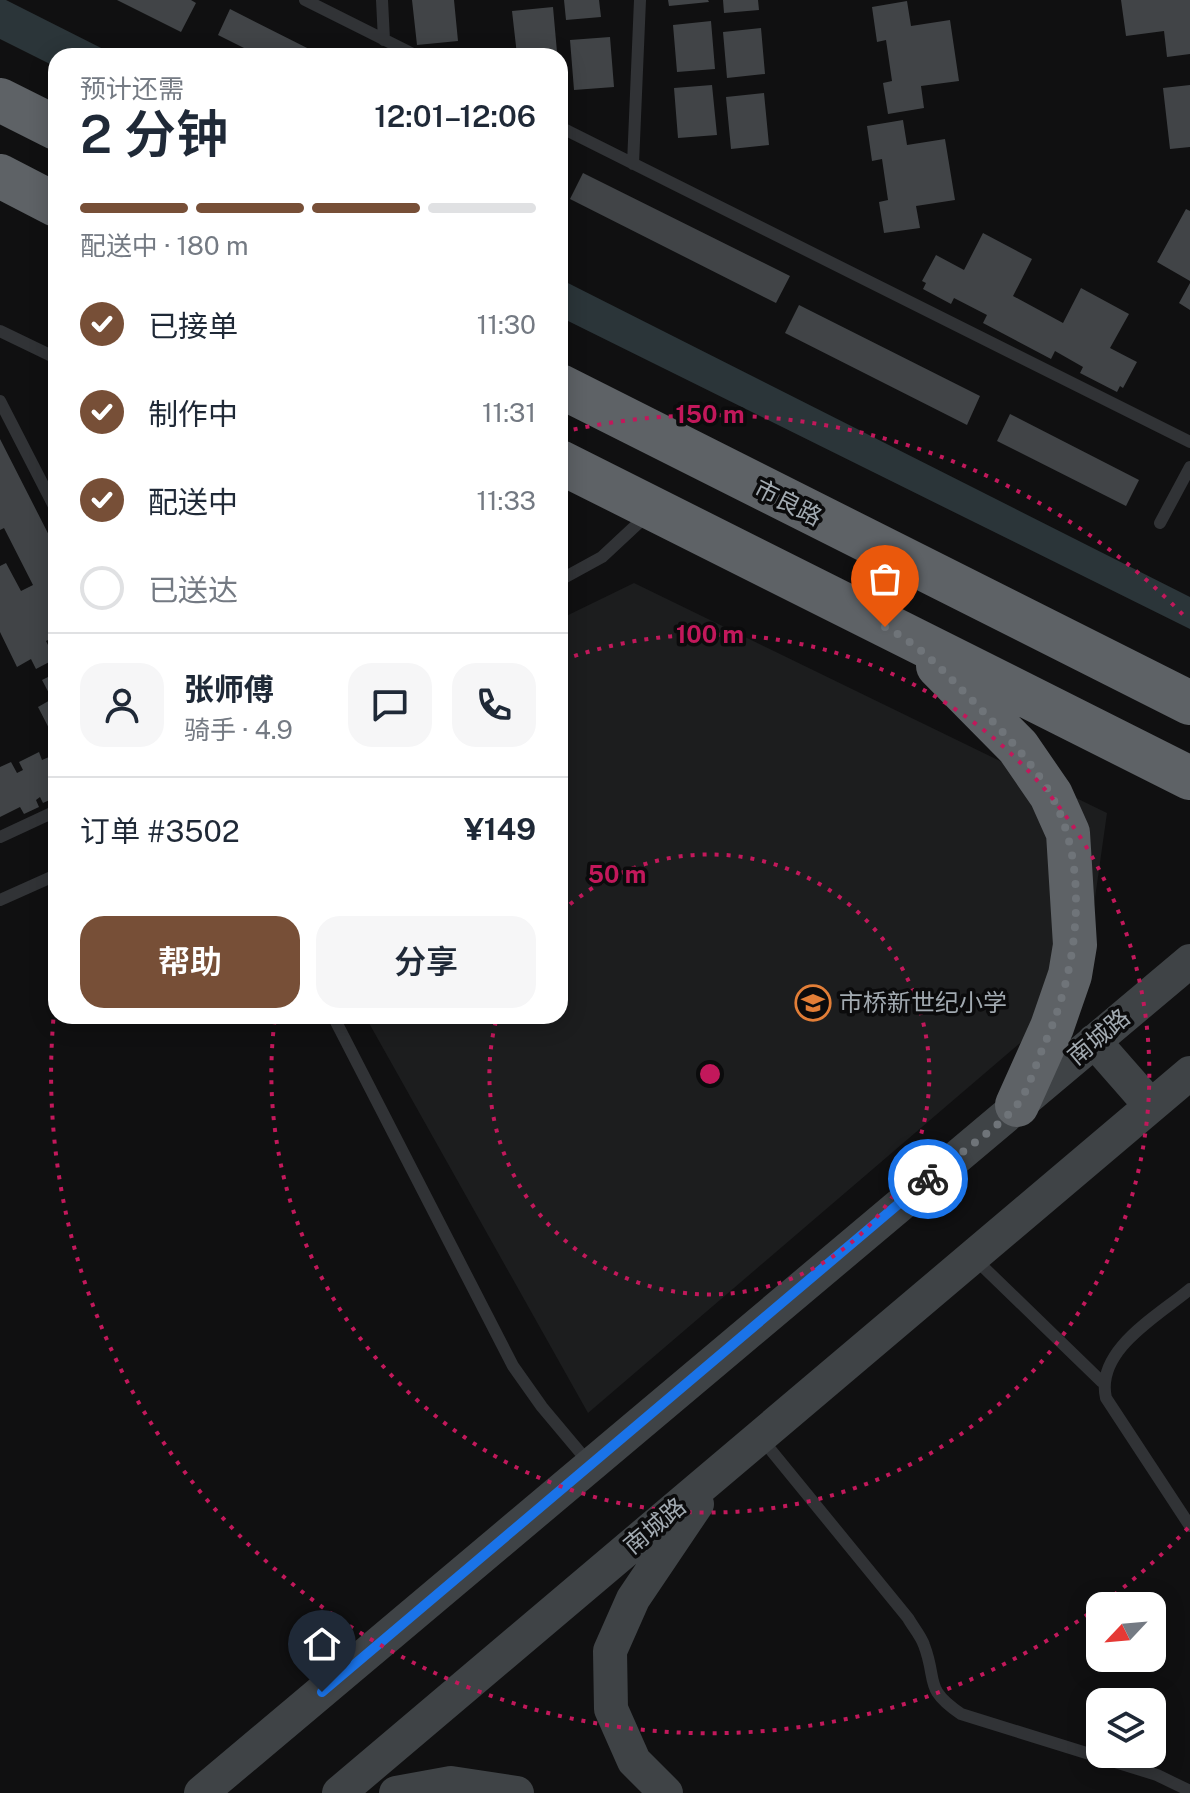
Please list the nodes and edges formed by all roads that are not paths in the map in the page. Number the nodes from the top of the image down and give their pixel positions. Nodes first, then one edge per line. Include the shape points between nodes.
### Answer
1 (305, 0) edge
2 (382, 0) edge
3 (640, 0) edge
4 (384, 40) junction
5 (400, 48) edge
6 (0, 100) edge
7 (48, 124) edge
8 (568, 131) edge
9 (633, 164) junction
10 (0, 176) edge
11 (48, 201) edge
12 (0, 331) edge
13 (48, 354) edge
14 (568, 390) edge
15 (0, 401) edge
16 (1190, 442) edge
17 (568, 466) edge
18 (1190, 467) edge
19 (48, 494) edge
20 (653, 510) junction
21 (1160, 523) dead end
22 (568, 576) edge
23 (914, 641) junction
24 (1190, 703) edge
25 (1190, 778) edge
26 (48, 815) edge
27 (0, 837) edge
28 (48, 879) edge
29 (0, 900) edge
30 (1190, 961) edge
31 (337, 1024) edge
32 (1094, 1041) junction
33 (1190, 1073) edge
34 (1017, 1105) junction
35 (1151, 1106) junction
36 (973, 1256) junction
37 (1190, 1289) edge
38 (1102, 1382) junction
39 (760, 1437) junction
40 (591, 1466) junction
41 (716, 1474) junction
42 (1190, 1526) edge
43 (1190, 1791) edge
44 (201, 1793) edge
45 (339, 1793) edge
46 (396, 1793) edge
47 (517, 1793) edge
48 (666, 1793) edge

1 - 4 lane
2 - 4 lane
3 - 9 lane
4 - 5 lane
6 - 7 highway
8 - 9 lane
9 - 16 lane
10 - 11 highway
12 - 13 lane
14 - 24 highway, 市良路
15 - 19 lane
17 - 20 highway
18 - 21 lane
20 - 22 lane via 602,557
20 - 23 highway
23 - 25 highway
23 - 34 highway via 1018,747 1051,795 1068,833 1075,945 1070,975
26 - 27 lane
28 - 29 lane
30 - 32 street, 南城路
31 - 40 lane via 513,1366
32 - 34 street, 南城路
32 - 35 street
33 - 35 street, 南城路
34 - 40 street, 南城路
35 - 36 street, 南城路
36 - 38 lane
36 - 39 street, 南城路
37 - 38 lane via 1113,1355
38 - 42 lane via 1106,1398
39 - 41 street, 南城路
39 - 43 lane via 908,1618 924,1644 930,1682 941,1700 961,1714 1157,1775
40 - 44 street, 南城路
41 - 45 street, 南城路
41 - 48 street via 633,1599 610,1651 611,1709 634,1761
46 - 47 street via 451,1783

